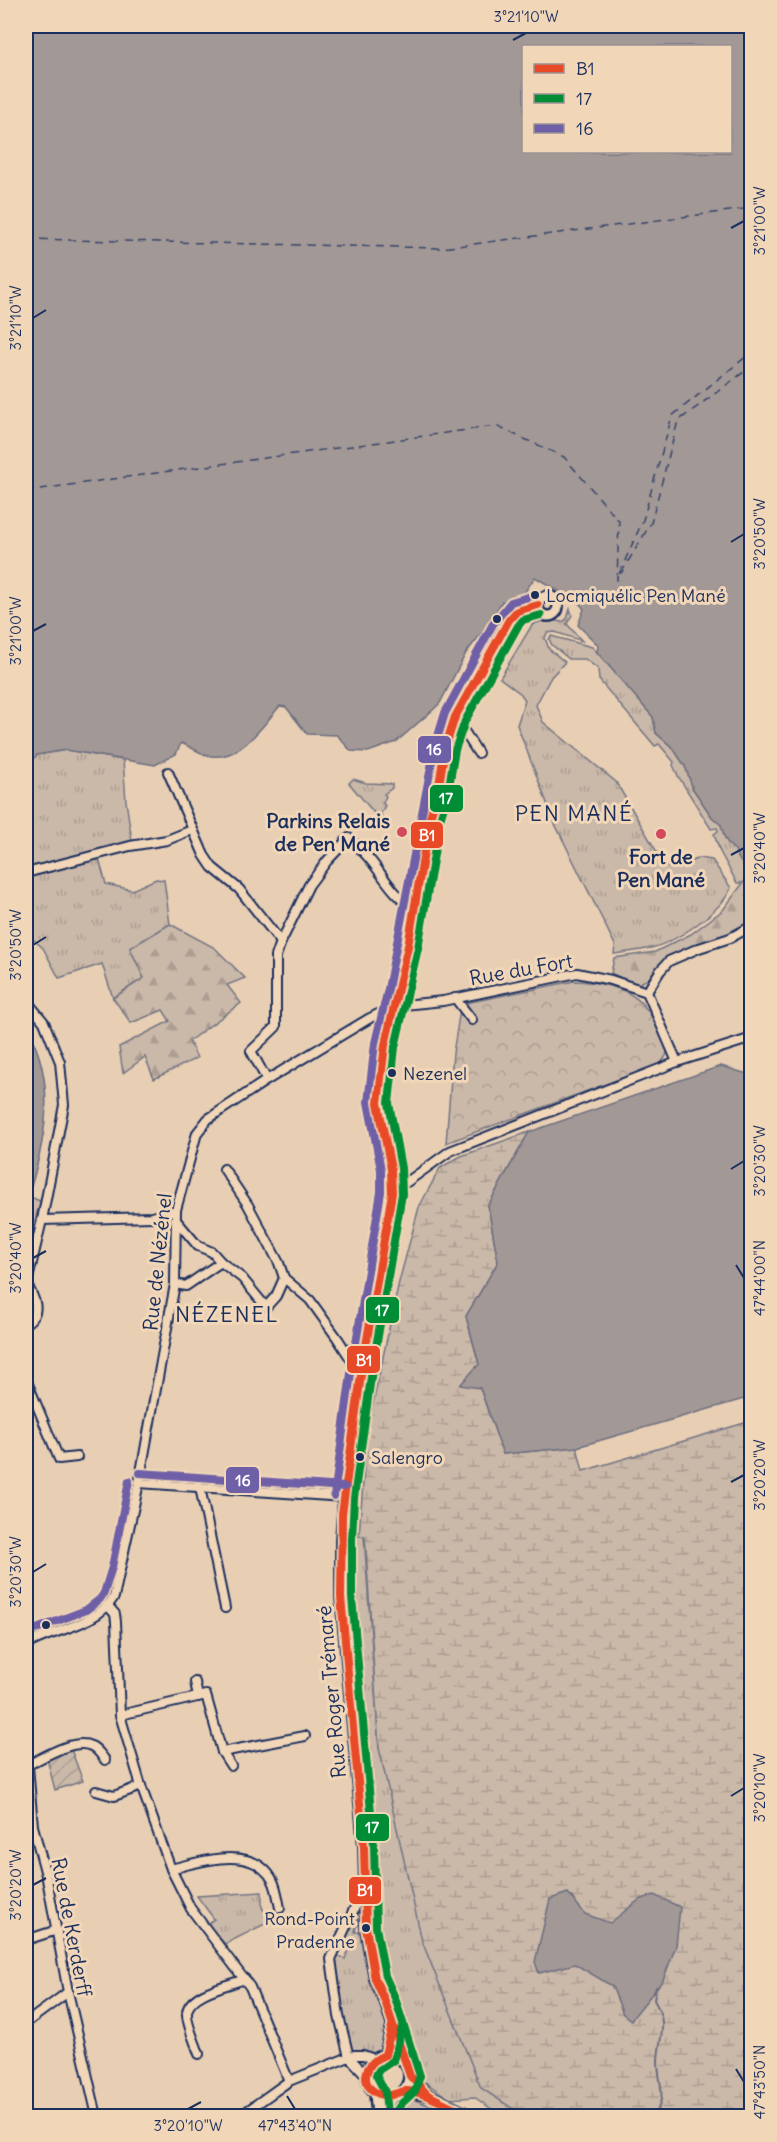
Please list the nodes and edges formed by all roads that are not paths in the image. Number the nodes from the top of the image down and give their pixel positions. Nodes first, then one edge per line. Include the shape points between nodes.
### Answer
1 (537, 605) dead end
2 (455, 717) junction
3 (478, 753) dead end
4 (168, 772) dead end
5 (192, 830) junction
6 (26, 873) edge
7 (414, 908) junction
8 (752, 926) edge
9 (281, 942) junction
10 (646, 992) junction
11 (455, 998) junction
12 (26, 1000) edge
13 (394, 1006) junction
14 (472, 1020) dead end
15 (752, 1038) edge
16 (677, 1062) junction
17 (267, 1080) junction
18 (224, 1169) dead end
19 (392, 1186) junction
20 (176, 1215) junction
21 (42, 1220) junction
22 (221, 1262) junction
23 (284, 1278) junction
24 (26, 1283) edge
25 (175, 1284) junction
26 (26, 1288) edge
27 (26, 1323) edge
28 (361, 1375) junction
29 (26, 1378) edge
30 (77, 1457) dead end
31 (139, 1483) junction
32 (200, 1486) junction
33 (344, 1497) junction
34 (108, 1606) junction
35 (225, 1608) dead end
36 (26, 1645) edge
37 (195, 1682) dead end
38 (198, 1697) junction
39 (120, 1715) junction
40 (305, 1736) dead end
41 (26, 1742) edge
42 (222, 1752) junction
43 (105, 1760) dead end
44 (231, 1766) dead end
45 (27, 1768) edge
46 (141, 1786) junction
47 (96, 1791) dead end
48 (171, 1869) junction
49 (355, 1907) dead end
50 (280, 1908) dead end
51 (57, 1930) junction
52 (26, 1940) edge
53 (245, 1979) junction
54 (68, 1992) junction
55 (26, 2023) edge
56 (392, 2026) junction
57 (199, 2054) dead end
58 (385, 2055) junction
59 (349, 2057) junction
60 (374, 2059) junction
61 (404, 2062) junction
62 (366, 2075) junction
63 (410, 2076) junction
64 (289, 2080) junction
65 (403, 2091) junction
66 (375, 2093) junction
67 (428, 2095) junction
68 (393, 2096) junction
69 (97, 2116) edge
70 (240, 2116) edge
71 (379, 2116) edge
72 (471, 2116) edge

1 - 2 street, Rue Roger Trémaré via 517,611 509,620
2 - 3 street
2 - 7 street, Rue Roger Trémaré via 445,748
4 - 5 street
5 - 6 street via 168,840
5 - 9 street via 212,867 239,889
7 - 9 street via 349,838 309,885
7 - 13 street, Rue Roger Trémaré
8 - 10 street via 669,961
9 - 17 street via 276,956 276,1027 251,1051
10 - 11 street, Rue du Fort via 578,973
10 - 16 street
11 - 13 street, Rue du Fort
11 - 14 street
12 - 21 street via 44,1022 60,1062 64,1105
13 - 17 street, Rue de Nézénel
13 - 19 street, Rue Roger Trémaré via 378,1103
15 - 16 street
16 - 19 street via 450,1151 407,1182
17 - 20 street, Rue de Nézénel via 208,1119 197,1133
18 - 23 street via 248,1205
19 - 28 street, Rue Roger Trémaré
20 - 21 street
20 - 22 street via 198,1246 212,1252
20 - 25 street, Rue de Nézénel
21 - 24 street
22 - 23 street via 242,1278 266,1307
22 - 25 street via 186,1286
23 - 28 street via 309,1300
24 - 26 street
24 - 27 street via 36,1301 35,1311
25 - 31 street, Rue de Nézénel
28 - 33 street, Rue Roger Trémaré
29 - 30 street via 58,1458
31 - 32 street
31 - 34 street, Rue de Nézénel via 122,1569
32 - 33 street
32 - 35 street
33 - 56 street, Rue Roger Trémaré via 341,1597 364,1847 366,1928 375,1979
34 - 36 street via 91,1619
34 - 39 street via 116,1622
37 - 38 street
38 - 39 street
38 - 42 street via 206,1695
39 - 46 street
40 - 42 street
41 - 45 street, Rue de Kerderff
42 - 44 street
43 - 45 street via 90,1745 69,1745
45 - 51 street, Rue de Kerderff via 33,1826
46 - 47 street via 114,1796
46 - 48 street
48 - 50 street via 239,1857 258,1865 273,1879
48 - 53 street via 191,1909
49 - 59 street via 331,1959
51 - 52 street
51 - 54 street, Rue de Kerderff
53 - 57 street via 195,1997 189,2004 186,2014
53 - 64 street
54 - 55 street
54 - 69 street, Rue de Kerderff
56 - 58 street
56 - 61 street, Rue Roger Trémaré
58 - 60 street
58 - 61 street
59 - 60 street via 363,2055
59 - 62 street
59 - 64 street
60 - 62 street
61 - 63 street
62 - 66 street
63 - 65 street
63 - 67 street
64 - 70 street
65 - 67 street
65 - 68 street
66 - 68 street
66 - 71 street
67 - 72 street
68 - 71 street

